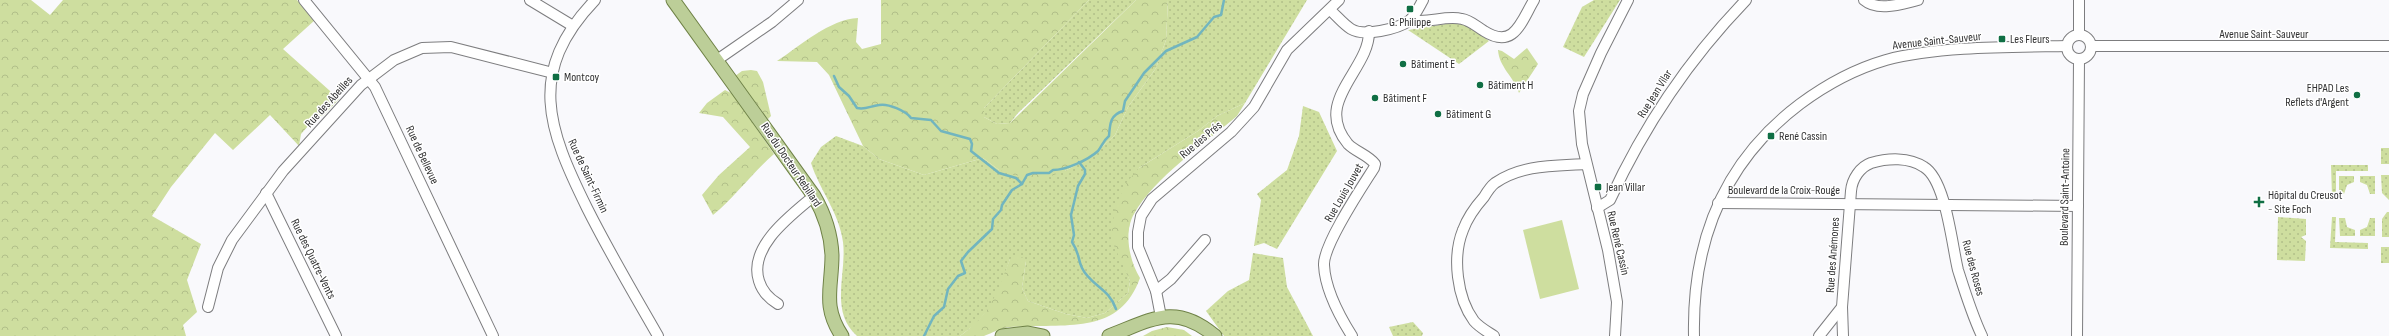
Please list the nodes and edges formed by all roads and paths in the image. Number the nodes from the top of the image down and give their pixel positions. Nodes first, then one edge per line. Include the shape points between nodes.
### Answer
1 (304, 0) edge
2 (530, 0) edge
3 (595, 0) edge
4 (673, 0) edge
5 (798, 0) edge
6 (1339, 0) edge
7 (1423, 0) edge
8 (1534, 0) edge
9 (1628, 0) edge
10 (1746, 0) edge
11 (1864, 0) edge
12 (1918, 0) edge
13 (2079, 0) edge
14 (1330, 10) junction
15 (1410, 20) junction
16 (573, 26) junction
17 (1369, 31) junction
18 (2079, 35) junction
19 (2067, 46) junction
20 (2091, 46) junction
21 (2389, 46) edge
22 (2079, 59) junction
23 (717, 60) junction
24 (553, 73) junction
25 (369, 78) junction
26 (1586, 164) junction
27 (266, 193) junction
28 (814, 196) junction
29 (1718, 203) junction
30 (1850, 204) junction
31 (1945, 205) junction
32 (2078, 206) junction
33 (1597, 208) junction
34 (1205, 240) dead end
35 (1156, 292) junction
36 (778, 304) dead end
37 (208, 307) dead end
38 (1842, 307) junction
39 (1161, 317) junction
40 (336, 336) edge
41 (493, 336) edge
42 (658, 336) edge
43 (842, 336) edge
44 (1002, 336) edge
45 (1044, 336) edge
46 (1109, 336) edge
47 (1215, 336) edge
48 (1352, 336) edge
49 (1494, 336) edge
50 (1615, 336) edge
51 (1694, 336) edge
52 (1819, 336) edge
53 (1843, 336) edge
54 (1982, 336) edge
55 (2077, 336) edge

1 - 25 street, Rue de Bellevue
2 - 16 street
3 - 16 street, Rue de Saint-Firmin
4 - 23 main road, Rue du Docteur Rebillard
5 - 23 street via 772,22
6 - 14 street, Rue des Prés
7 - 15 street
8 - 15 street via 1518,28 1512,35 1504,38 1463,19 1420,22
9 - 26 street, Rue René Cassin via 1601,52 1582,100 1579,123
10 - 33 street, Rue Jean Vilar via 1716,31 1674,85 1610,200
11 - 12 street via 1873,6 1881,7
13 - 18 street
14 - 17 street via 1351,29
14 - 35 street, Rue des Prés via 1287,50 1254,107 1231,132 1152,199 1141,216 1138,247
15 - 17 street via 1401,25
16 - 24 street, Rue de Saint-Firmin via 560,49
17 - 48 street, Rue Louis Jouvet via 1368,42 1336,108 1338,122 1348,143 1375,164 1329,246 1324,264 1326,281
18 - 19 street via 2071,38
18 - 20 street via 2089,40
19 - 22 street via 2070,54
19 - 29 street, Avenue Saint-Sauveur via 1922,54 1887,60 1854,71 1815,93 1781,118 1750,151
20 - 21 street, Avenue Saint-Sauveur
20 - 22 street via 2088,55
22 - 32 street, Boulevard Saint-Antoine
23 - 28 main road, Rue du Docteur Rebillard
24 - 25 street, Rue des Abeilles via 463,49 436,47 411,52 394,60
24 - 42 street, Rue de Saint-Firmin via 551,116 560,151 598,229
25 - 27 street, Rue des Abeilles via 283,171
25 - 41 street, Rue de Bellevue
26 - 33 street, Rue René Cassin
26 - 49 street via 1541,166 1517,172 1495,183 1477,205 1462,231 1458,256 1464,300 1475,322
27 - 37 street, Rue des Abeilles via 232,240 218,268
27 - 40 street, Rue des Quatre-Vents
28 - 36 street via 765,244 757,259 756,271 764,291 769,299
28 - 43 main road, Rue du Docteur Rebillard via 824,214 829,232 832,256 829,303 831,316
29 - 30 street, Boulevard de la Croix-Rouge
29 - 51 street, Avenue Saint-Sauveur via 1696,274
30 - 31 street, Boulevard de la Croix-Rouge
30 - 31 street, Boulevard de la Croix-Rouge via 1853,182 1865,165 1882,160 1902,159 1925,167 1934,178
30 - 38 street, Rue des Anémones
31 - 32 street, Boulevard de la Croix-Rouge
31 - 54 street, Rue des Roses via 1958,270
32 - 55 street, Boulevard Saint-Antoine
33 - 50 street, Rue René Cassin via 1608,250 1617,302
34 - 35 street via 1171,279
35 - 39 street, Rue des Prés
38 - 52 street, Rue des Anémones
38 - 53 street, Rue des Anémones
39 - 46 main road
39 - 47 main road via 1184,317 1204,326
44 - 45 main road via 1028,333

